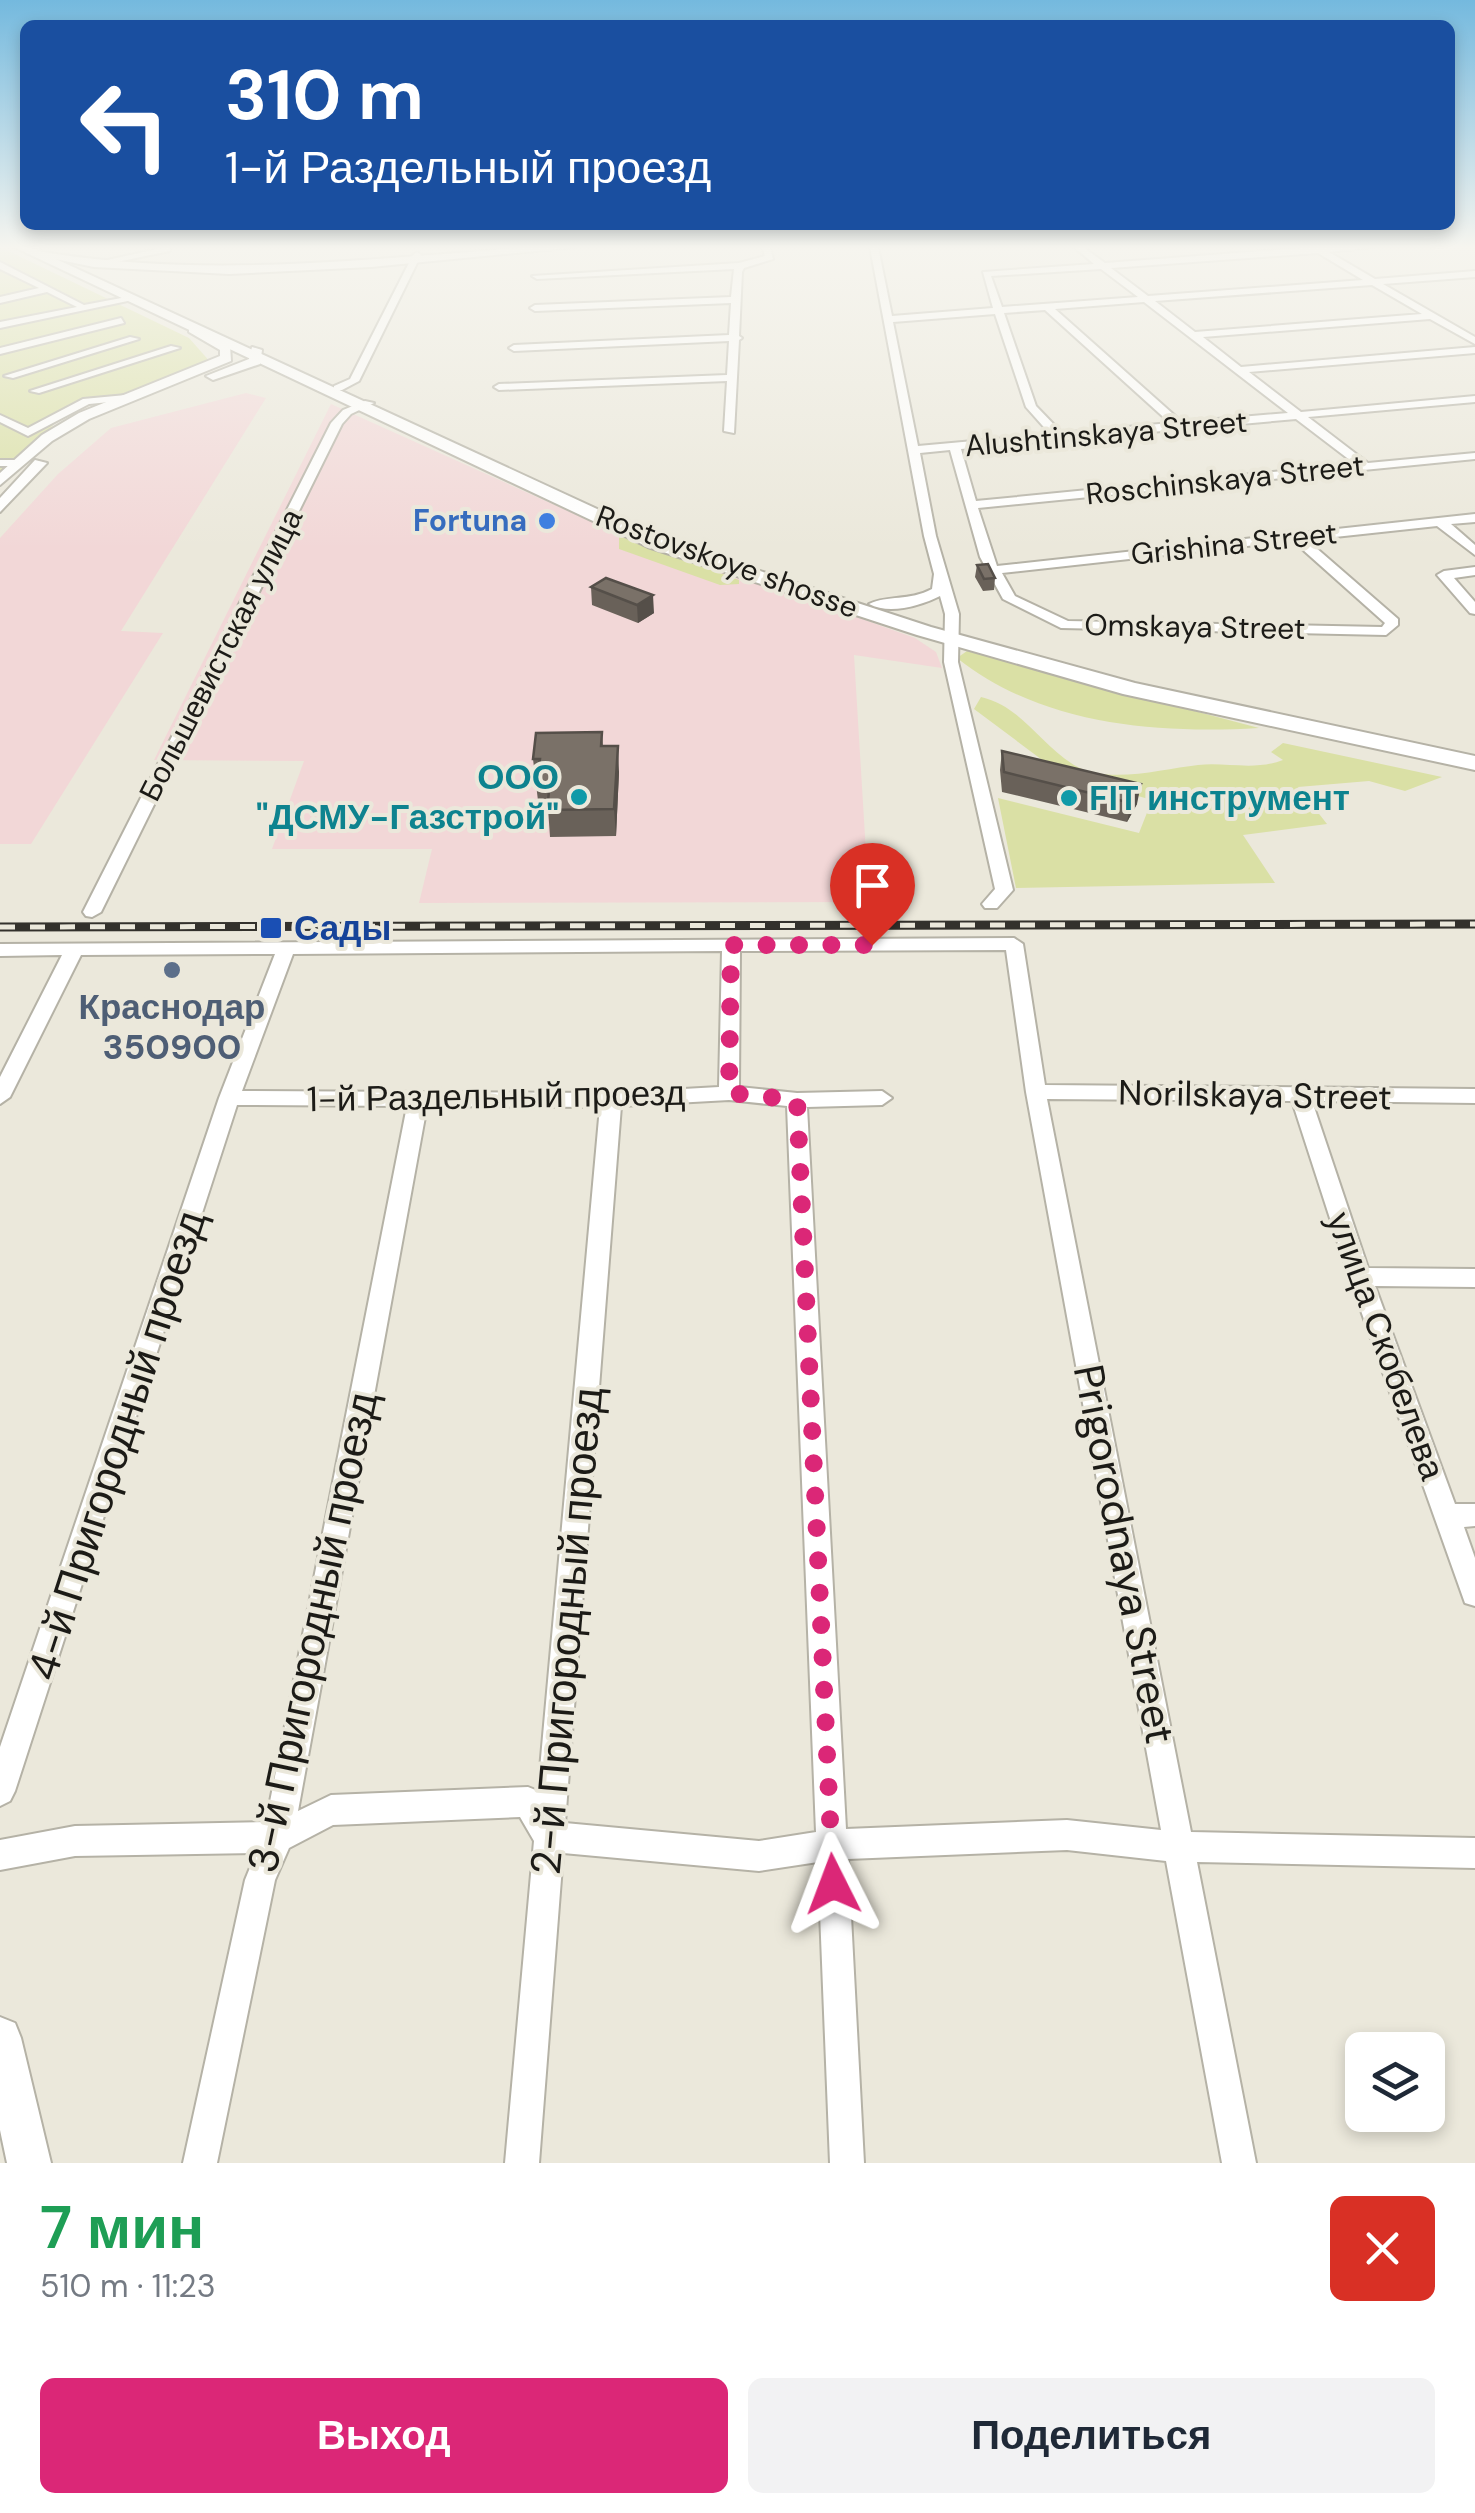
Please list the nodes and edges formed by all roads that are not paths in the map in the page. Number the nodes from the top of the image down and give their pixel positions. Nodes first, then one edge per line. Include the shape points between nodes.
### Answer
1 (101, 348) edge
2 (175, 348) dead end
3 (226, 348) edge
4 (244, 348) edge
5 (245, 348) edge
6 (371, 348) edge
7 (736, 348) edge
8 (898, 348) edge
9 (1010, 348) edge
10 (1093, 348) edge
11 (1209, 348) edge
12 (1475, 350) edge
13 (256, 353) junction
14 (1238, 370) junction
15 (4, 374) edge
16 (298, 376) junction
17 (734, 378) junction
18 (194, 384) junction
19 (499, 387) dead end
20 (338, 388) junction
21 (36, 391) junction
22 (132, 396) junction
23 (1475, 399) edge
24 (97, 404) junction
25 (364, 404) junction
26 (70, 409) junction
27 (1298, 416) junction
28 (0, 418) edge
29 (1180, 426) junction
30 (730, 431) dead end
31 (1058, 438) junction
32 (956, 448) junction
33 (920, 450) junction
34 (1475, 456) edge
35 (8, 463) edge
36 (1365, 466) junction
37 (0, 480) edge
38 (974, 505) junction
39 (0, 507) edge
40 (1475, 518) edge
41 (1440, 522) junction
42 (1296, 537) junction
43 (1475, 551) edge
44 (993, 570) junction
45 (1475, 571) edge
46 (940, 573) junction
47 (876, 604) junction
48 (1475, 610) edge
49 (955, 637) junction
50 (1475, 751) edge
51 (1475, 763) edge
52 (991, 904) dead end
53 (92, 912) dead end
54 (731, 945) junction
55 (287, 946) junction
56 (0, 950) edge
57 (74, 950) junction
58 (1036, 1092) junction
59 (729, 1093) junction
60 (1300, 1096) junction
61 (1475, 1096) edge
62 (0, 1097) edge
63 (229, 1098) junction
64 (882, 1098) dead end
65 (418, 1100) junction
66 (612, 1100) junction
67 (797, 1100) junction
68 (1360, 1278) junction
69 (1475, 1278) edge
70 (1446, 1516) junction
71 (1475, 1516) edge
72 (1475, 1594) edge
73 (0, 1791) edge
74 (548, 1836) junction
75 (278, 1837) junction
76 (831, 1845) junction
77 (1182, 1847) junction
78 (1475, 1853) edge
79 (0, 1855) edge
80 (0, 2038) edge
81 (29, 2163) edge
82 (200, 2163) edge
83 (522, 2163) edge
84 (847, 2163) edge
85 (1240, 2163) edge

1 - 15 street
2 - 21 street
3 - 22 main road via 217,364
4 - 13 highway, Rostovskoye shosse
5 - 13 highway, Rostovskoye shosse
6 - 20 street via 354,381
7 - 17 street
8 - 33 street
9 - 31 street via 1031,407
10 - 29 street
11 - 14 street
12 - 14 street
13 - 16 highway, Rostovskoye shosse
13 - 18 main road
13 - 20 highway, Rostovskoye shosse
13 - 22 main road
14 - 27 street
15 - 21 street
16 - 18 main road via 252,371
16 - 25 highway, Rostovskoye shosse
17 - 19 street
17 - 30 street
18 - 39 main road via 120,410 70,438
20 - 25 highway, Rostovskoye shosse
21 - 26 street
22 - 24 main road
23 - 27 street, Alushtinskaya Street
24 - 26 street
24 - 35 main road
25 - 47 highway, Rostovskoye shosse via 667,537
25 - 49 highway, Rostovskoye shosse via 655,542
25 - 53 street, Большевистская улица via 337,423
26 - 28 street via 25,433
27 - 29 street, Alushtinskaya Street
27 - 36 street
29 - 31 street, Alushtinskaya Street
31 - 32 street, Alushtinskaya Street
32 - 33 street, Alushtinskaya Street
32 - 38 street
33 - 46 street
33 - 49 street
34 - 36 street, Roschinskaya Street
35 - 37 main road
36 - 38 street, Roschinskaya Street
38 - 44 street
40 - 41 street, Grishina Street
41 - 42 street, Grishina Street
41 - 43 street
42 - 44 street, Grishina Street
42 - 44 street, Omskaya Street via 1393,622 1386,631 1066,624 1010,599
45 - 48 street via 1444,575
46 - 47 street via 933,596
46 - 49 street
47 - 49 highway, Rostovskoye shosse
49 - 50 highway, Rostovskoye shosse
49 - 51 highway, Rostovskoye shosse via 1150,694
49 - 52 street via 951,662 1004,890
54 - 55 street
54 - 58 street, Prigorodnaya Street via 1014,944
54 - 59 street
55 - 57 street
55 - 63 street, 4-й Пригородный проезд
56 - 57 street
57 - 62 street
58 - 60 street, Norilskaya Street
58 - 77 street, Prigorodnaya Street
59 - 66 street, 1-й Раздельный проезд
59 - 67 street, 1-й Раздельный проезд
60 - 61 street, Norilskaya Street
60 - 68 street, улица Скобелева
63 - 65 street, 1-й Раздельный проезд
63 - 73 street, 4-й Пригородный проезд
64 - 67 street, 1-й Раздельный проезд
65 - 66 street, 1-й Раздельный проезд
65 - 75 street, 3-й Пригородный проезд
66 - 74 street, 2-й Пригородный проезд
67 - 76 street
68 - 69 street
68 - 70 street, улица Скобелева
70 - 71 street
70 - 72 street, улица Скобелева
74 - 75 street via 528,1802 331,1810
74 - 76 street via 760,1856
74 - 83 street, 2-й Пригородный проезд
75 - 79 street via 75,1841
75 - 82 street, 3-й Пригородный проезд via 260,1880
76 - 77 street via 1067,1835
76 - 84 street
77 - 78 street
77 - 85 street, Prigorodnaya Street
80 - 81 main road

